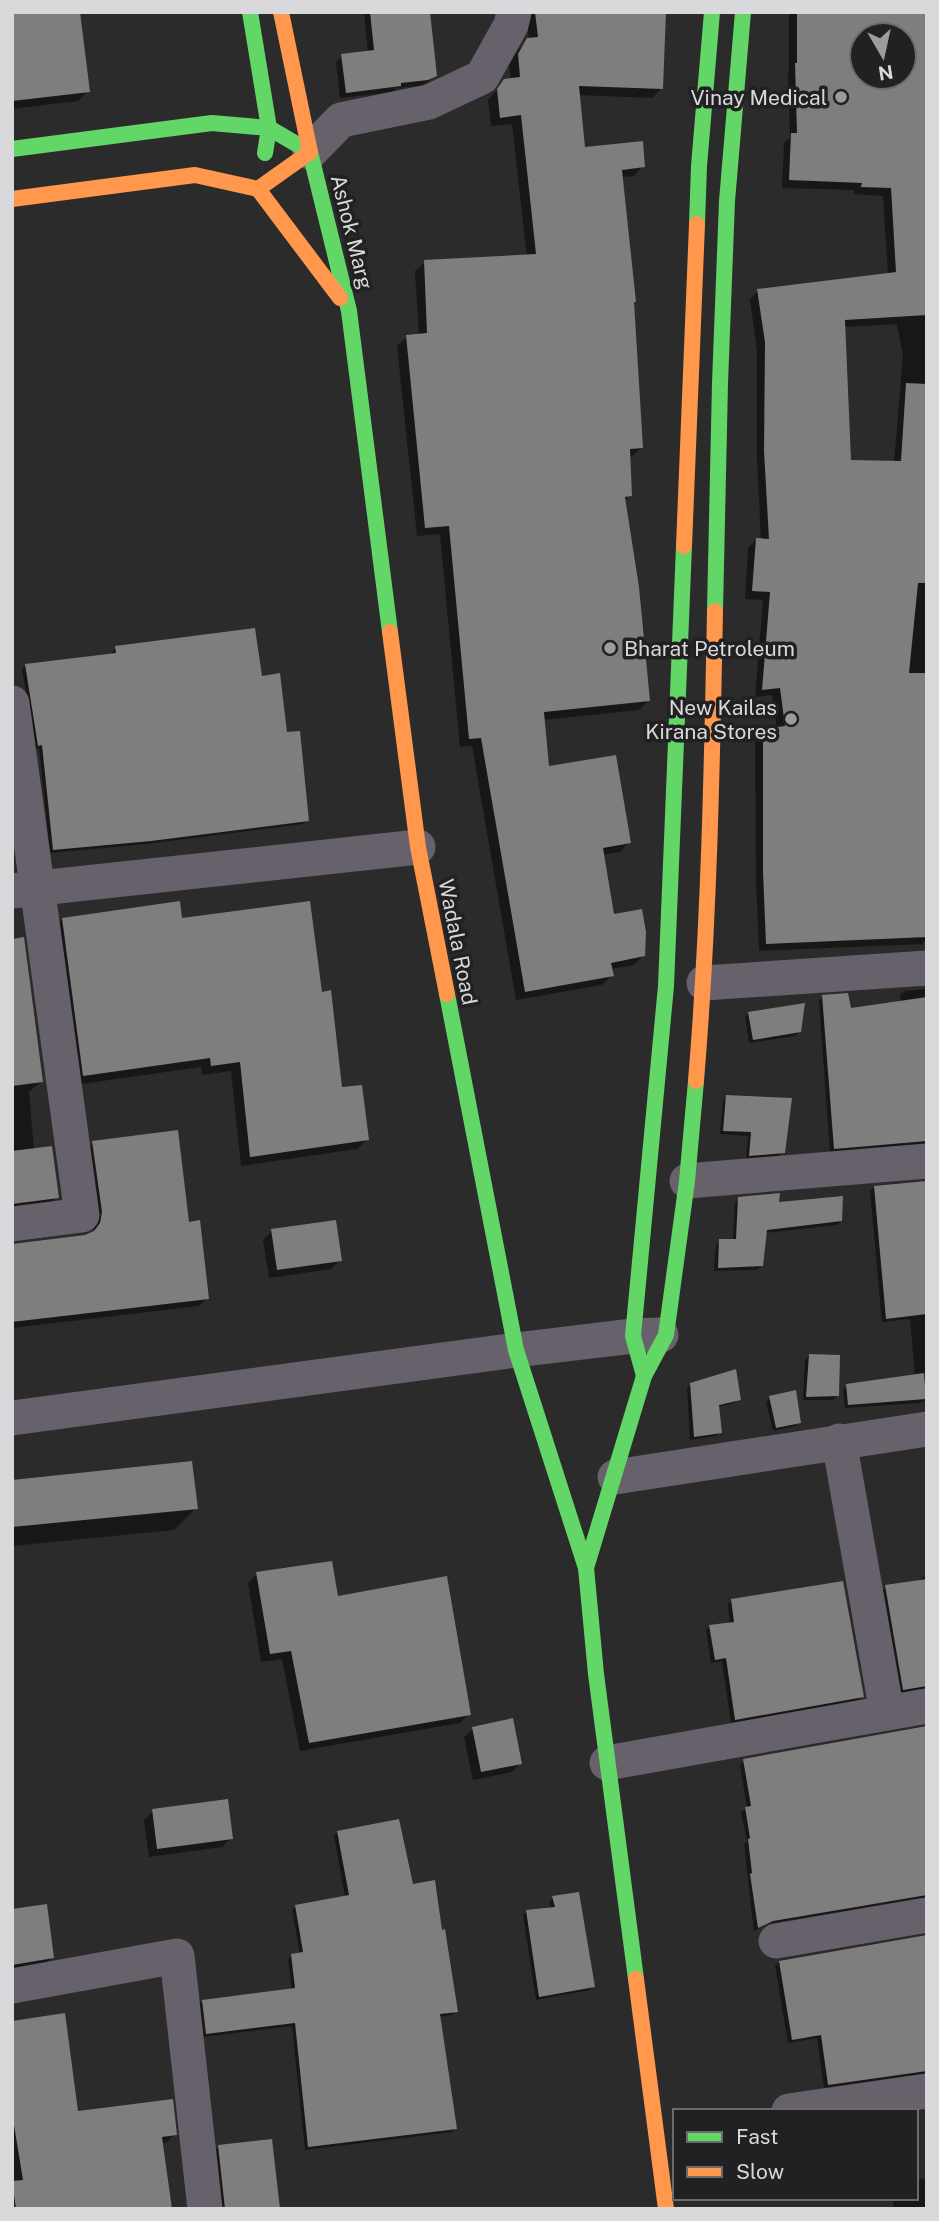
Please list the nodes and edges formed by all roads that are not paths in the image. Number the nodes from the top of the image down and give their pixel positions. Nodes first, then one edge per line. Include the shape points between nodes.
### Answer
1 (250, 12) edge
2 (281, 12) edge
3 (514, 12) edge
4 (712, 12) edge
5 (744, 12) edge
6 (269, 128) junction
7 (12, 149) edge
8 (310, 152) junction
9 (257, 189) junction
10 (12, 199) edge
11 (349, 311) junction
12 (697, 672) junction
13 (12, 703) edge
14 (418, 847) junction
15 (25, 889) edge
16 (927, 968) edge
17 (704, 983) junction
18 (927, 1161) edge
19 (687, 1181) junction
20 (12, 1224) edge
21 (650, 1336) junction
22 (516, 1350) junction
23 (644, 1376) junction
24 (12, 1418) edge
25 (927, 1429) edge
26 (839, 1441) junction
27 (615, 1477) junction
28 (586, 1568) junction
29 (927, 1706) edge
30 (887, 1713) junction
31 (607, 1763) junction
32 (927, 1915) edge
33 (776, 1941) dead end
34 (12, 1986) edge
35 (927, 2091) edge
36 (803, 2109) edge
37 (666, 2144) edge
38 (205, 2209) edge
39 (666, 2209) edge

1 - 6 main road
2 - 8 main road
3 - 8 street via 482,77 429,102 341,120
4 - 12 main road via 699,166
5 - 12 main road via 727,201 720,383
6 - 7 main road, Ashok Marg via 212,123
6 - 8 main road, Ashok Marg
6 - 9 main road
8 - 9 main road
8 - 11 main road, Ashok Marg
9 - 10 main road via 195,175
9 - 11 main road, Ashok Marg
11 - 14 main road, Wadala Road
12 - 17 main road
12 - 21 main road via 666,986
13 - 15 street
14 - 15 street
14 - 22 main road, Wadala Road
15 - 20 street via 82,1215
16 - 17 street
17 - 19 main road
18 - 19 street
19 - 21 main road
21 - 22 street
21 - 23 main road
21 - 23 main road
22 - 24 street
22 - 28 main road, Wadala Road
23 - 27 main road
25 - 26 street
26 - 27 street
26 - 30 street
27 - 28 main road
28 - 31 main road
29 - 30 street
30 - 31 street
31 - 37 main road
32 - 33 street
34 - 38 street via 177,1956
35 - 36 street
37 - 39 main road

